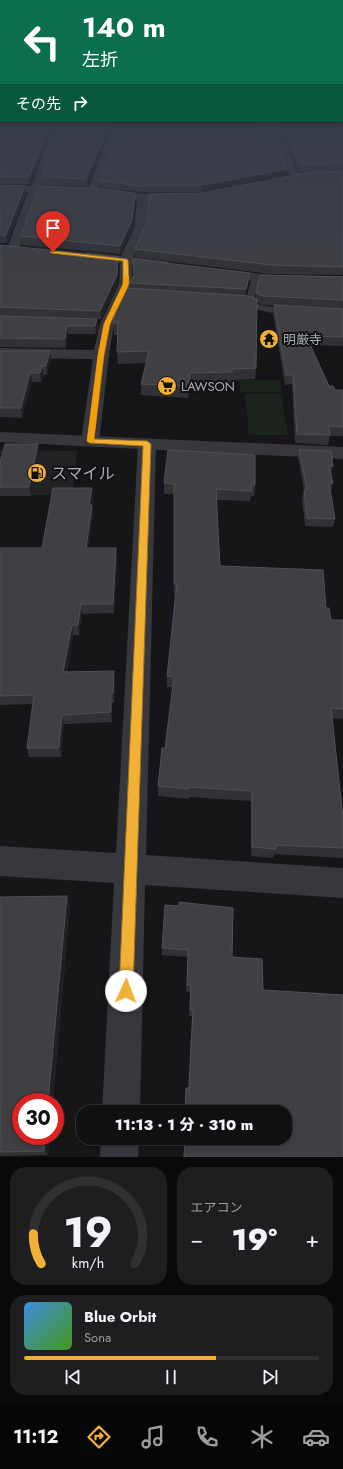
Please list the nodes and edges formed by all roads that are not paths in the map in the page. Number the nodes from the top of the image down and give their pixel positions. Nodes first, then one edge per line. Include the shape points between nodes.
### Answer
1 (38, 177) edge
2 (92, 177) edge
3 (299, 177) edge
4 (287, 179) edge
5 (0, 188) edge
6 (34, 189) junction
7 (85, 190) junction
8 (143, 197) junction
9 (188, 197) edge
10 (0, 248) edge
11 (13, 249) junction
12 (28, 250) edge
13 (79, 255) edge
14 (126, 260) junction
15 (179, 268) edge
16 (209, 272) edge
17 (254, 278) junction
18 (343, 280) edge
19 (235, 302) edge
20 (250, 303) junction
21 (298, 311) edge
22 (0, 353) edge
23 (101, 355) junction
24 (0, 437) edge
25 (90, 441) junction
26 (147, 444) junction
27 (343, 453) edge
28 (0, 861) edge
29 (130, 870) junction
30 (343, 883) edge
31 (121, 1105) edge
32 (120, 1145) edge
33 (119, 1157) edge

1 - 6 street
2 - 7 street
3 - 4 street
5 - 6 street
6 - 7 street
6 - 11 street
7 - 8 street
8 - 9 street
8 - 14 street via 140,229
10 - 11 street
11 - 12 street
13 - 14 street
14 - 15 street
14 - 23 street via 124,295 103,324
16 - 17 street
17 - 18 street
17 - 20 lane
19 - 20 lane
20 - 21 lane via 269,310
22 - 23 street
23 - 25 street
24 - 25 street
25 - 26 street
26 - 27 street
26 - 29 street
28 - 29 street
29 - 30 street
29 - 31 street
32 - 33 street

